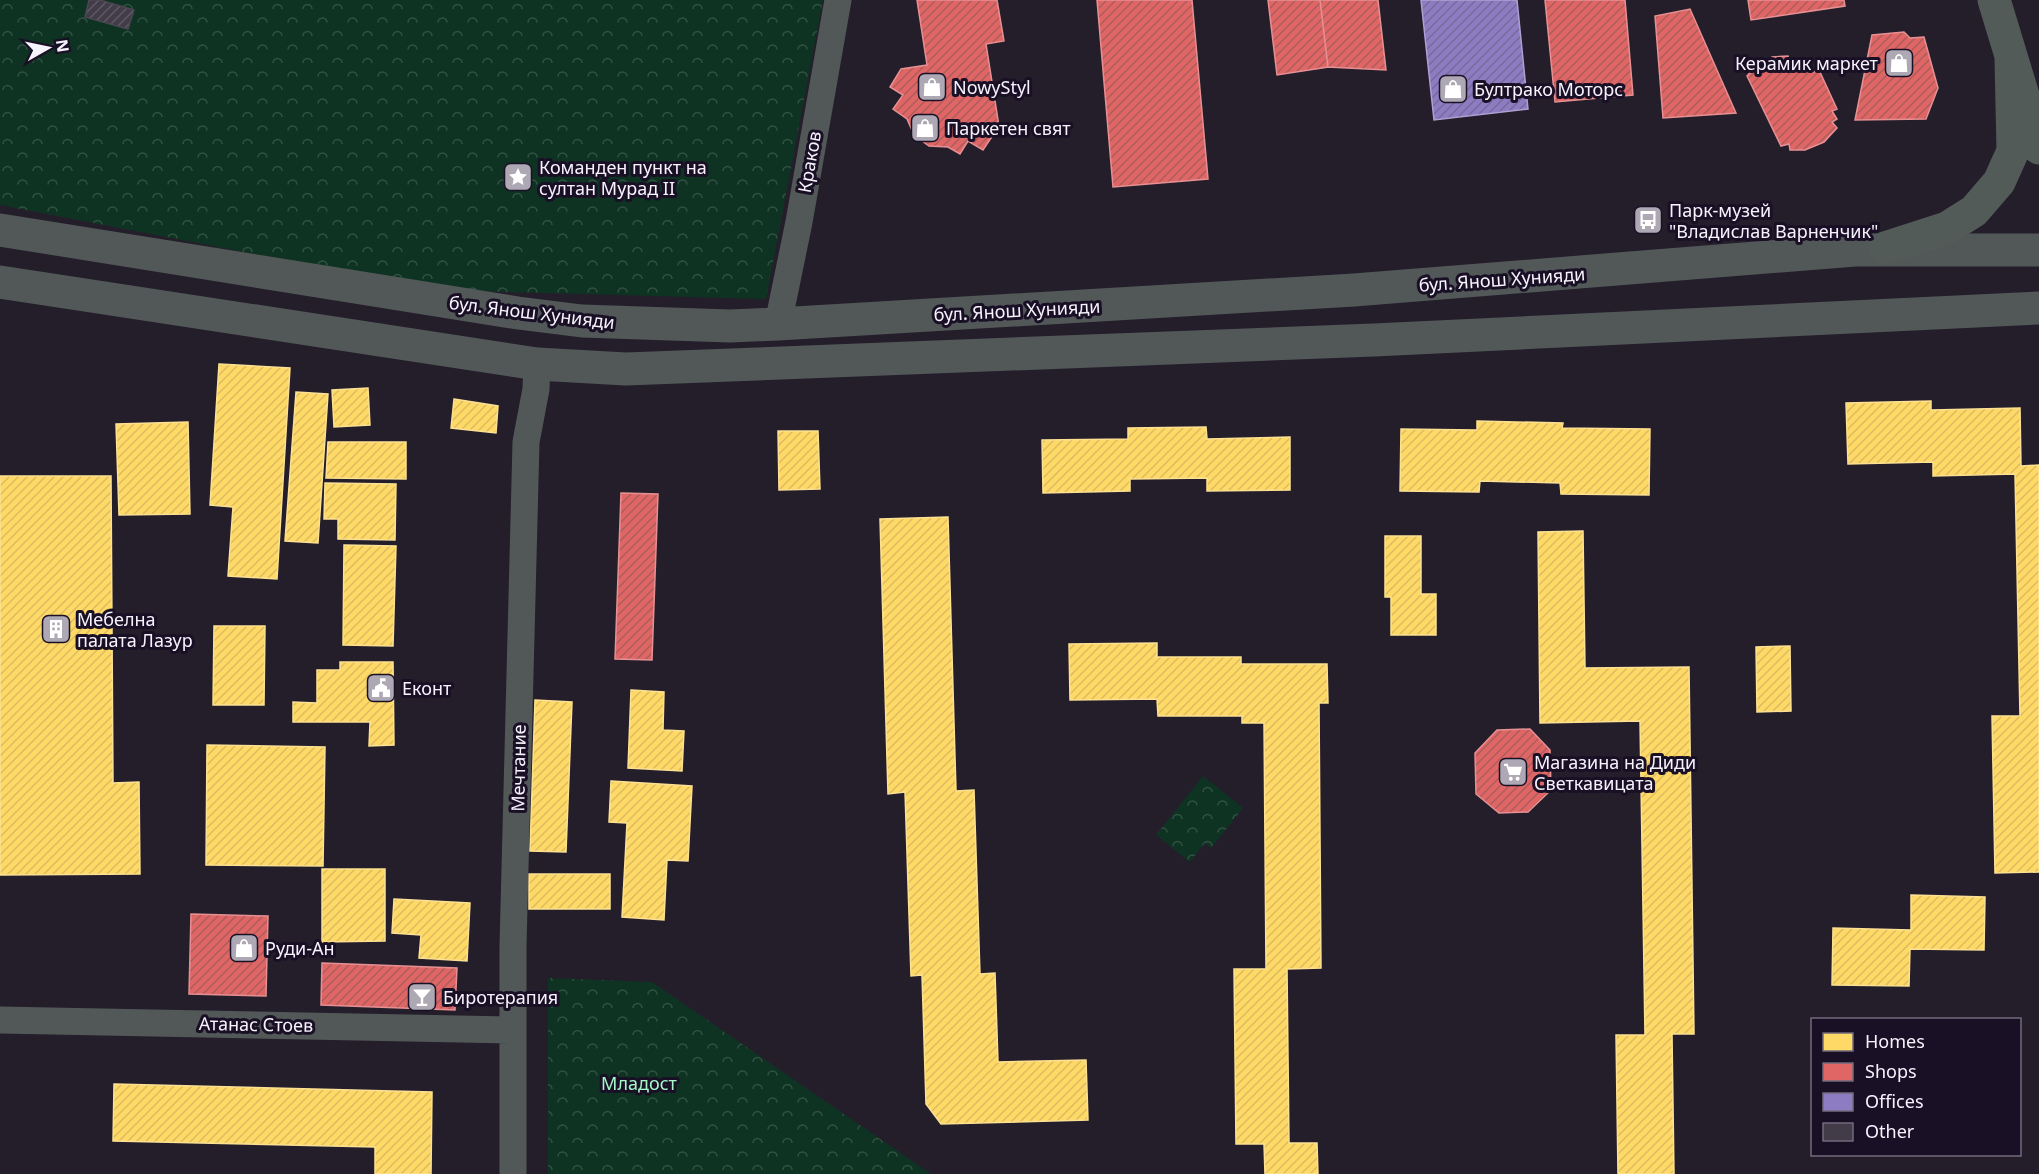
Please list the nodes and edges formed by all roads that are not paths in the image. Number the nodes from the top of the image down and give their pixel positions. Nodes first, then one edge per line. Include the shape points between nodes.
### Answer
1 (838, 0) edge
2 (1994, 0) edge
3 (2011, 59) junction
4 (2039, 148) edge
5 (0, 230) edge
6 (1885, 248) junction
7 (2039, 250) edge
8 (0, 282) edge
9 (2039, 308) edge
10 (778, 324) junction
11 (537, 364) junction
12 (0, 1020) edge
13 (512, 1030) junction
14 (513, 1174) edge

1 - 10 street, Краков
2 - 3 main road
3 - 4 main road
3 - 6 main road via 2013,151 1999,182 1974,211 1947,228
5 - 10 street, бул. Янош Хунияди via 561,319 730,326
6 - 7 street, бул. Янош Хунияди
6 - 10 street, бул. Янош Хунияди via 1354,290
8 - 11 street
9 - 11 street via 785,364 626,369
11 - 13 street, Мечтание via 526,442
12 - 13 street, Атанас Стоев
13 - 14 street, Мечтание

